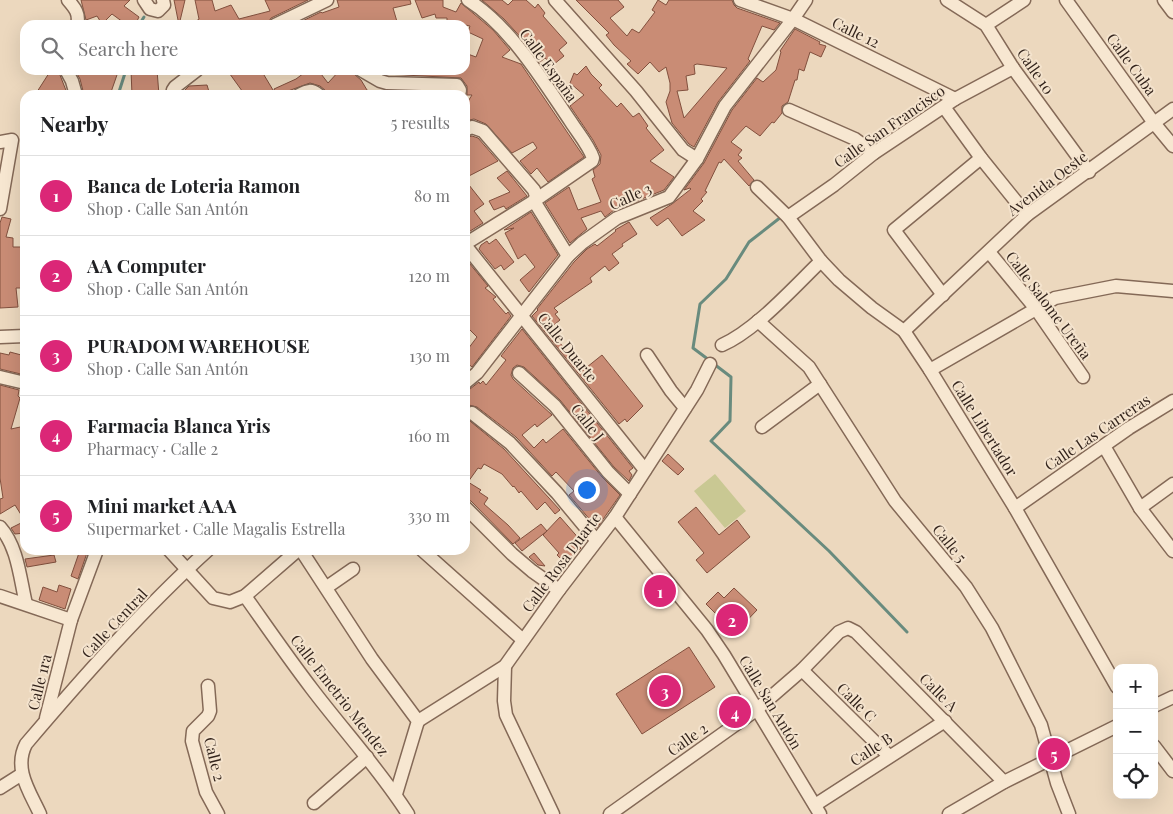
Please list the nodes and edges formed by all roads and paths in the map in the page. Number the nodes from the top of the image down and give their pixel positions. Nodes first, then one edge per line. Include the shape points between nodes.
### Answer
1 (68, 0) edge
2 (144, 0) edge
3 (163, 0) edge
4 (328, 0) edge
5 (468, 0) edge
6 (555, 0) edge
7 (740, 0) edge
8 (806, 0) edge
9 (947, 0) edge
10 (1024, 0) edge
11 (1066, 0) edge
12 (1164, 0) edge
13 (1173, 12) edge
14 (79, 20) edge
15 (286, 20) edge
16 (793, 20) junction
17 (986, 25) junction
18 (1013, 68) junction
19 (69, 75) edge
20 (191, 75) edge
21 (370, 75) edge
22 (75, 90) edge
23 (173, 90) edge
24 (460, 90) edge
25 (955, 99) junction
26 (944, 106) junction
27 (1173, 109) edge
28 (788, 110) dead end
29 (1154, 122) junction
30 (470, 128) edge
31 (6, 141) edge
32 (1173, 146) edge
33 (874, 153) junction
34 (981, 158) junction
35 (697, 159) junction
36 (1089, 172) junction
37 (757, 186) dead end
38 (534, 201) junction
39 (0, 209) edge
40 (788, 216) junction
41 (1027, 216) junction
42 (470, 242) edge
43 (470, 251) edge
44 (989, 252) junction
45 (568, 256) junction
46 (821, 262) junction
47 (1173, 291) edge
48 (943, 295) junction
49 (1036, 309) junction
50 (522, 316) junction
51 (758, 321) junction
52 (904, 331) junction
53 (20, 336) edge
54 (0, 337) edge
55 (722, 345) dead end
56 (647, 355) dead end
57 (710, 364) dead end
58 (930, 370) junction
59 (519, 373) dead end
60 (0, 377) edge
61 (1083, 377) dead end
62 (470, 379) edge
63 (20, 381) edge
64 (820, 384) junction
65 (1173, 401) edge
66 (685, 408) junction
67 (472, 413) dead end
68 (762, 427) dead end
69 (1104, 446) junction
70 (645, 470) junction
71 (1173, 484) edge
72 (630, 494) junction
73 (1015, 508) junction
74 (1140, 508) junction
75 (470, 513) edge
76 (615, 517) junction
77 (0, 527) edge
78 (596, 540) junction
79 (1173, 551) edge
80 (95, 555) edge
81 (173, 555) edge
82 (202, 555) edge
83 (294, 555) edge
84 (304, 555) edge
85 (428, 555) edge
86 (353, 569) dead end
87 (186, 570) junction
88 (327, 587) junction
89 (559, 590) junction
90 (0, 596) edge
91 (245, 596) junction
92 (26, 604) junction
93 (71, 620) junction
94 (848, 628) joint
95 (523, 640) junction
96 (505, 666) junction
97 (802, 670) junction
98 (1113, 681) edge
99 (208, 686) dead end
100 (1173, 697) edge
101 (1158, 704) edge
102 (756, 710) junction
103 (46, 721) junction
104 (945, 721) junction
105 (418, 722) junction
106 (1113, 728) edge
107 (1158, 751) edge
108 (889, 756) junction
109 (367, 757) junction
110 (1052, 759) junction
111 (1173, 771) edge
112 (22, 774) junction
113 (1004, 782) junction
114 (0, 788) edge
115 (396, 794) junction
116 (314, 803) dead end
117 (817, 810) edge
118 (40, 814) edge
119 (218, 814) edge
120 (408, 814) edge
121 (552, 814) edge
122 (610, 814) edge
123 (949, 814) edge
124 (1069, 814) edge

1 - 14 street
2 - 3 street via 150,9 158,11 164,5
4 - 15 street
5 - 38 street, Calle España via 494,20 521,52 593,158
6 - 35 street via 636,91 683,150
7 - 16 street, Calle 12
8 - 16 street, Calle 3
9 - 17 street, Calle 10
10 - 17 street
11 - 29 street, Calle Cuba
12 - 13 street
16 - 25 street, Calle 12
16 - 35 street, Calle 3 via 725,106
17 - 18 street, Calle 10
18 - 25 street, Calle San Francisco
18 - 36 street, Calle 10
19 - 22 street
20 - 23 street
21 - 24 street via 387,83 457,85
25 - 26 street, Calle San Francisco
26 - 33 street, Calle San Francisco
26 - 34 street
27 - 29 street, Avenida Oeste
28 - 33 street via 855,139
29 - 32 street, Calle Cuba
29 - 36 street, Avenida Oeste
30 - 38 street via 483,131 534,190
31 - 39 street
33 - 40 street, Calle San Francisco
34 - 41 street
34 - 48 street via 894,230
35 - 45 street, Calle 3 via 669,197 617,218
36 - 41 street, Avenida Oeste
37 - 40 street, Calle Libertador
38 - 42 street
38 - 45 street
40 - 46 street, Calle Libertador
41 - 44 street, Avenida Oeste
43 - 50 street, Calle Duarte
44 - 48 street, Avenida Oeste
44 - 49 street, Calle Salome Ureña
45 - 50 street, Calle 3
46 - 51 street
46 - 52 street, Calle Libertador via 872,308
47 - 49 street via 1116,286 1055,298
48 - 52 street, Avenida Oeste
49 - 58 street
49 - 61 street, Calle Salome Ureña
50 - 62 street, Calle 3
50 - 70 street, Calle Duarte
51 - 55 street via 736,339
51 - 64 street, Calle 5 via 809,367
52 - 58 street, Calle Libertador
53 - 54 street
56 - 66 street
57 - 66 street, Calle Rosa Duarte
58 - 73 street, Calle Libertador
59 - 72 street, Calle J via 554,406
60 - 63 street
64 - 68 street
64 - 110 street, Calle 5 via 896,501 966,587 992,628 1041,725
65 - 69 street, Calle Las Carreras
66 - 70 street, Calle Rosa Duarte
67 - 78 street via 510,443
69 - 73 street, Calle Las Carreras
69 - 74 street
70 - 72 street, Calle Rosa Duarte
71 - 74 street
72 - 76 street, Calle Rosa Duarte
73 - 98 street, Calle Libertador
74 - 79 street
75 - 89 street via 512,554
76 - 78 street, Calle Rosa Duarte
76 - 102 street, Calle San Antón via 707,630
77 - 92 street via 13,549
78 - 89 street, Calle Rosa Duarte
80 - 93 street, Calle 1ra
81 - 87 street
82 - 87 street, Calle Central
83 - 91 street
84 - 88 street
85 - 95 street
86 - 88 street
87 - 91 street via 213,598 230,602
87 - 103 street, Calle Central
88 - 105 street via 372,659
89 - 95 street, Calle Rosa Duarte
90 - 92 street
91 - 109 street, Calle Emetrio Mendez via 312,690
92 - 93 street
93 - 103 street, Calle 1ra
94 - 97 street, Calle 2 via 839,632
94 - 104 street, Calle A via 856,632
95 - 96 street, Calle Rosa Duarte
96 - 105 street, Calle Rosa Duarte
96 - 121 street via 506,715
97 - 102 street, Calle 2
97 - 108 street, Calle C
99 - 119 street, Calle 2 via 210,711 193,731 192,741 206,792
100 - 101 street
102 - 117 street, Calle San Antón
102 - 122 street, Calle 2
103 - 112 street, Calle 1ra via 22,751
104 - 108 street, Calle B
104 - 113 street, Calle A
105 - 115 street
106 - 110 street
107 - 111 street
108 - 117 street, Calle B
109 - 115 street, Calle Emetrio Mendez
109 - 116 street
110 - 113 street
110 - 124 street, Calle 5
112 - 114 street
112 - 118 street, Calle 1ra
113 - 123 street
115 - 120 street, Calle Emetrio Mendez

